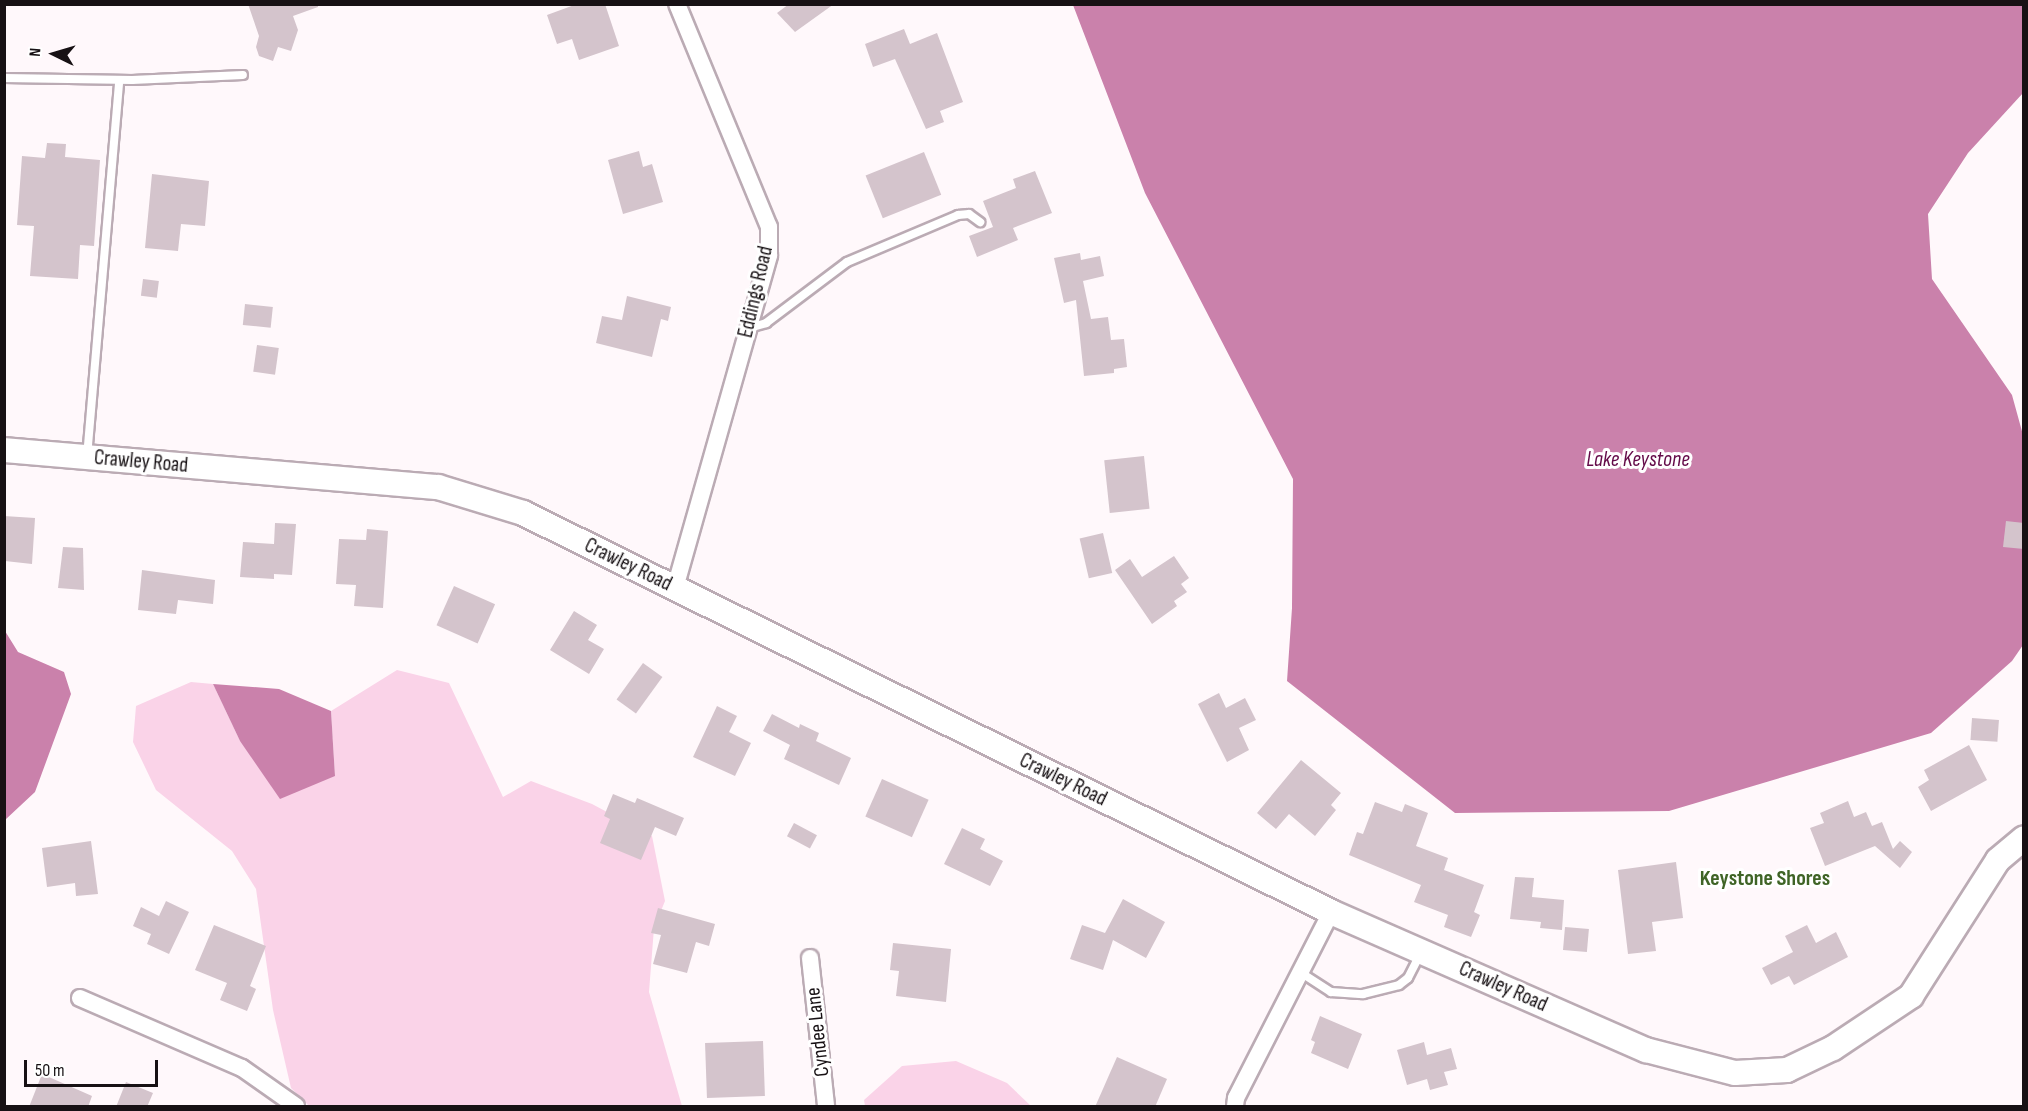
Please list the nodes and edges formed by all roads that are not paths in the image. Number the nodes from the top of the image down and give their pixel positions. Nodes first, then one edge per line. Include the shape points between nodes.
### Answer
1 (677, 4) edge
2 (243, 75) dead end
3 (4, 78) edge
4 (119, 80) junction
5 (980, 222) dead end
6 (748, 328) junction
7 (4, 450) edge
8 (87, 457) junction
9 (675, 588) junction
10 (2024, 838) edge
11 (1331, 912) junction
12 (1421, 952) junction
13 (810, 958) dead end
14 (1300, 972) junction
15 (80, 998) dead end
16 (296, 1107) edge
17 (826, 1107) edge
18 (1235, 1107) edge

1 - 6 street, Eddings Road via 769,227 769,255
2 - 4 lane
3 - 4 lane
4 - 8 lane
5 - 6 lane via 969,214 958,215 847,262 766,323
6 - 9 street, Eddings Road
7 - 8 street, Crawley Road
8 - 9 street, Crawley Road via 438,487 524,513
9 - 11 street, Crawley Road
10 - 12 street, Crawley Road via 1998,860 1911,996 1833,1048 1787,1070 1735,1073 1646,1050
11 - 12 street, Crawley Road
11 - 14 street
12 - 14 lane via 1408,978 1399,985 1363,994 1331,992
13 - 17 street, Cyndee Lane
14 - 18 street via 1236,1098
15 - 16 street via 242,1068

